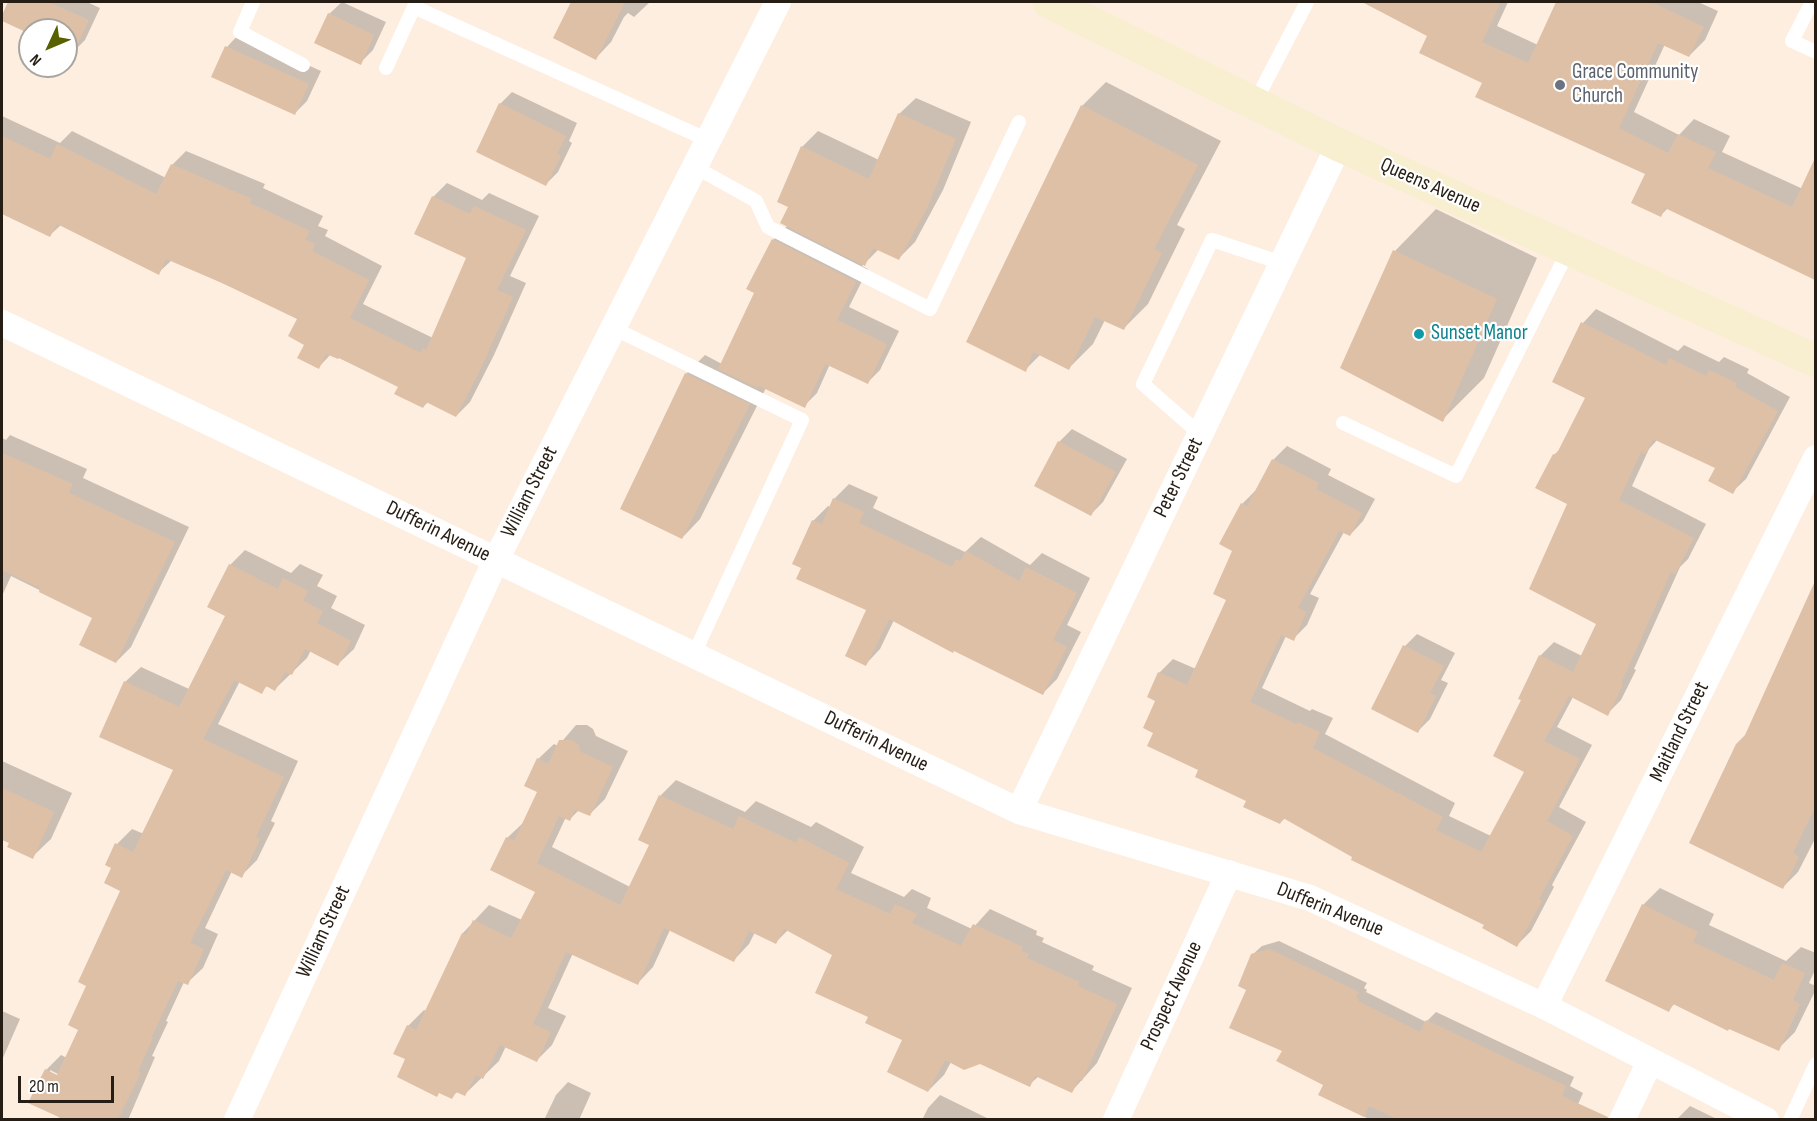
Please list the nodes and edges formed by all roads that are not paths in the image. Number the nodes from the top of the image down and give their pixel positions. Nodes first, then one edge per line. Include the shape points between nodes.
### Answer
1 (253, 2) edge
2 (778, 2) edge
3 (1049, 2) edge
4 (1307, 2) edge
5 (1812, 2) edge
6 (1815, 52) edge
7 (303, 65) dead end
8 (386, 68) dead end
9 (1254, 104) junction
10 (1019, 122) dead end
11 (708, 140) junction
12 (1339, 145) junction
13 (695, 167) junction
14 (1569, 249) junction
15 (1282, 263) junction
16 (2, 323) edge
17 (613, 328) junction
18 (1815, 361) edge
19 (1342, 423) dead end
20 (1200, 434) junction
21 (1815, 458) edge
22 (496, 560) junction
23 (694, 654) junction
24 (1019, 811) junction
25 (1229, 873) junction
26 (1544, 1006) junction
27 (1650, 1061) junction
28 (1815, 1064) edge
29 (237, 1119) edge
30 (1116, 1119) edge
31 (1622, 1119) edge
32 (1766, 1119) edge
33 (1790, 1119) edge

1 - 7 lane via 240,32
2 - 11 street, William Street
3 - 9 main road, Queens Avenue
4 - 9 lane
5 - 6 lane via 1792,41
8 - 11 lane via 414,7
9 - 12 main road, Queens Avenue
10 - 13 lane via 930,309 768,227 756,201
11 - 13 street, William Street
12 - 14 main road, Queens Avenue
12 - 15 street, Peter Street
13 - 17 street, William Street
14 - 18 main road, Queens Avenue
14 - 19 lane via 1456,476
15 - 20 street, Peter Street
15 - 20 lane via 1212,240 1143,384
16 - 22 street, Dufferin Avenue
17 - 22 street, William Street
17 - 23 lane via 802,420
20 - 24 street, Peter Street
21 - 26 street, Maitland Street
22 - 23 street, Dufferin Avenue
22 - 29 street, William Street
23 - 24 street, Dufferin Avenue
24 - 25 street, Dufferin Avenue
25 - 26 street, Dufferin Avenue via 1310,898
25 - 30 street, Prospect Avenue
26 - 27 street, Dufferin Avenue
27 - 31 street
27 - 32 street, Dufferin Avenue
28 - 33 lane

